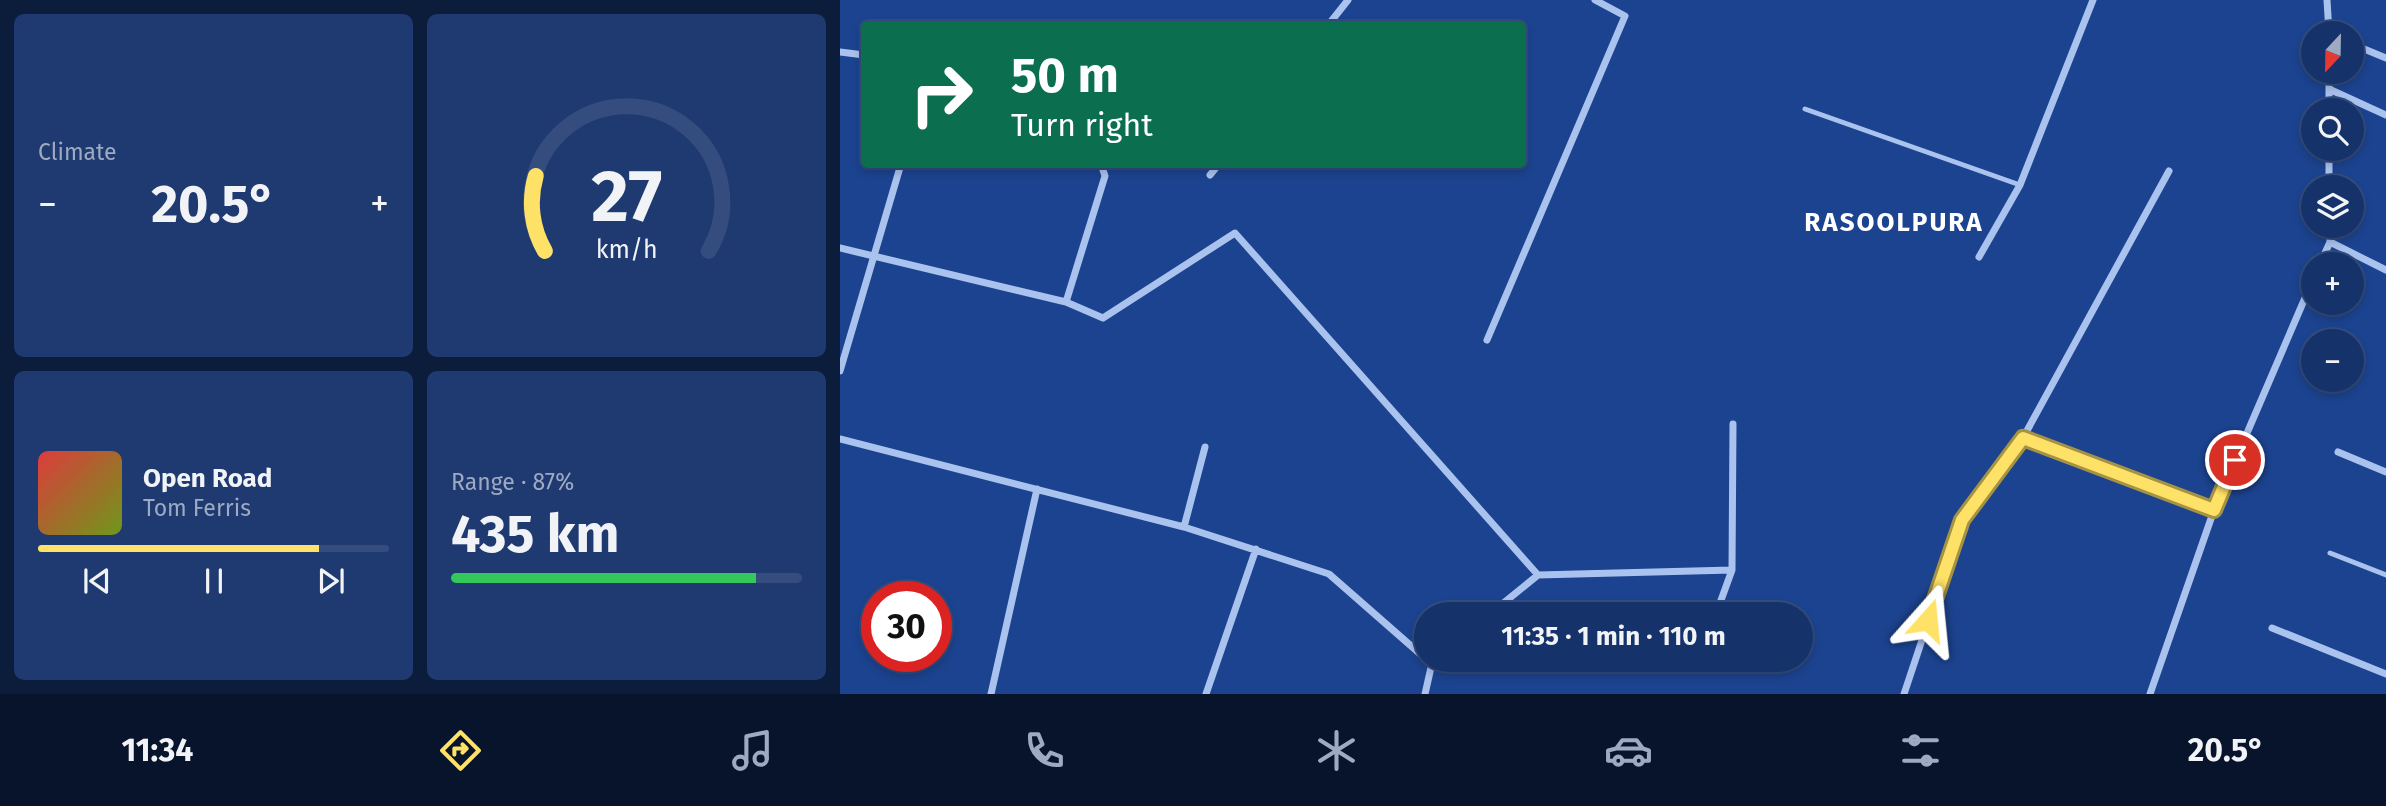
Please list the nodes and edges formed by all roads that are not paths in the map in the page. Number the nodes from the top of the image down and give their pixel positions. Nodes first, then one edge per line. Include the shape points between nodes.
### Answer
1 (1348, 0) edge
2 (1595, 0) edge
3 (2093, 0) edge
4 (2327, 0) edge
5 (1331, 21) edge
6 (2328, 21) edge
7 (2364, 49) edge
8 (840, 52) edge
9 (861, 55) edge
10 (2386, 58) edge
11 (2329, 84) edge
12 (2329, 89) junction
13 (2329, 98) edge
14 (1805, 108) dead end
15 (2386, 115) edge
16 (900, 168) edge
17 (1102, 168) edge
18 (1216, 168) edge
19 (2169, 171) dead end
20 (1210, 175) dead end
21 (2020, 185) junction
22 (2330, 238) edge
23 (2330, 242) junction
24 (840, 248) edge
25 (2325, 252) edge
26 (876, 255) junction
27 (1979, 257) dead end
28 (2386, 270) edge
29 (1066, 302) junction
30 (2301, 307) edge
31 (1487, 340) dead end
32 (840, 371) edge
33 (1733, 424) dead end
34 (2023, 438) junction
35 (840, 439) edge
36 (1205, 447) dead end
37 (2338, 452) dead end
38 (2386, 472) edge
39 (1037, 489) junction
40 (2214, 510) junction
41 (1184, 527) junction
42 (1256, 549) junction
43 (2330, 553) dead end
44 (1732, 570) junction
45 (1538, 575) junction
46 (2386, 575) edge
47 (1505, 602) edge
48 (1720, 602) edge
49 (2272, 628) dead end
50 (1414, 646) edge
51 (1430, 672) edge
52 (2386, 674) edge
53 (1429, 692) edge
54 (991, 694) edge
55 (1206, 694) edge
56 (1904, 694) edge
57 (2150, 694) edge

1 - 5 street
2 - 31 street via 1625,16
3 - 21 street
4 - 6 street
7 - 10 street
8 - 9 street
11 - 12 street
12 - 13 street
12 - 15 street
14 - 21 lane
16 - 26 street
17 - 29 street via 1105,176
18 - 20 street
19 - 34 street
21 - 27 street
22 - 23 street
23 - 25 street
23 - 28 street
24 - 26 street
26 - 29 street
26 - 32 street
29 - 45 street via 1103,318 1235,233
30 - 40 street
33 - 44 street
34 - 40 street
34 - 56 street via 1962,520
35 - 39 street
36 - 41 street
37 - 38 street
39 - 41 street
39 - 54 street
40 - 57 street
41 - 42 street
42 - 50 street via 1329,574
42 - 55 street
43 - 46 lane
44 - 45 street
44 - 48 street
45 - 47 street
49 - 52 street
51 - 53 street

